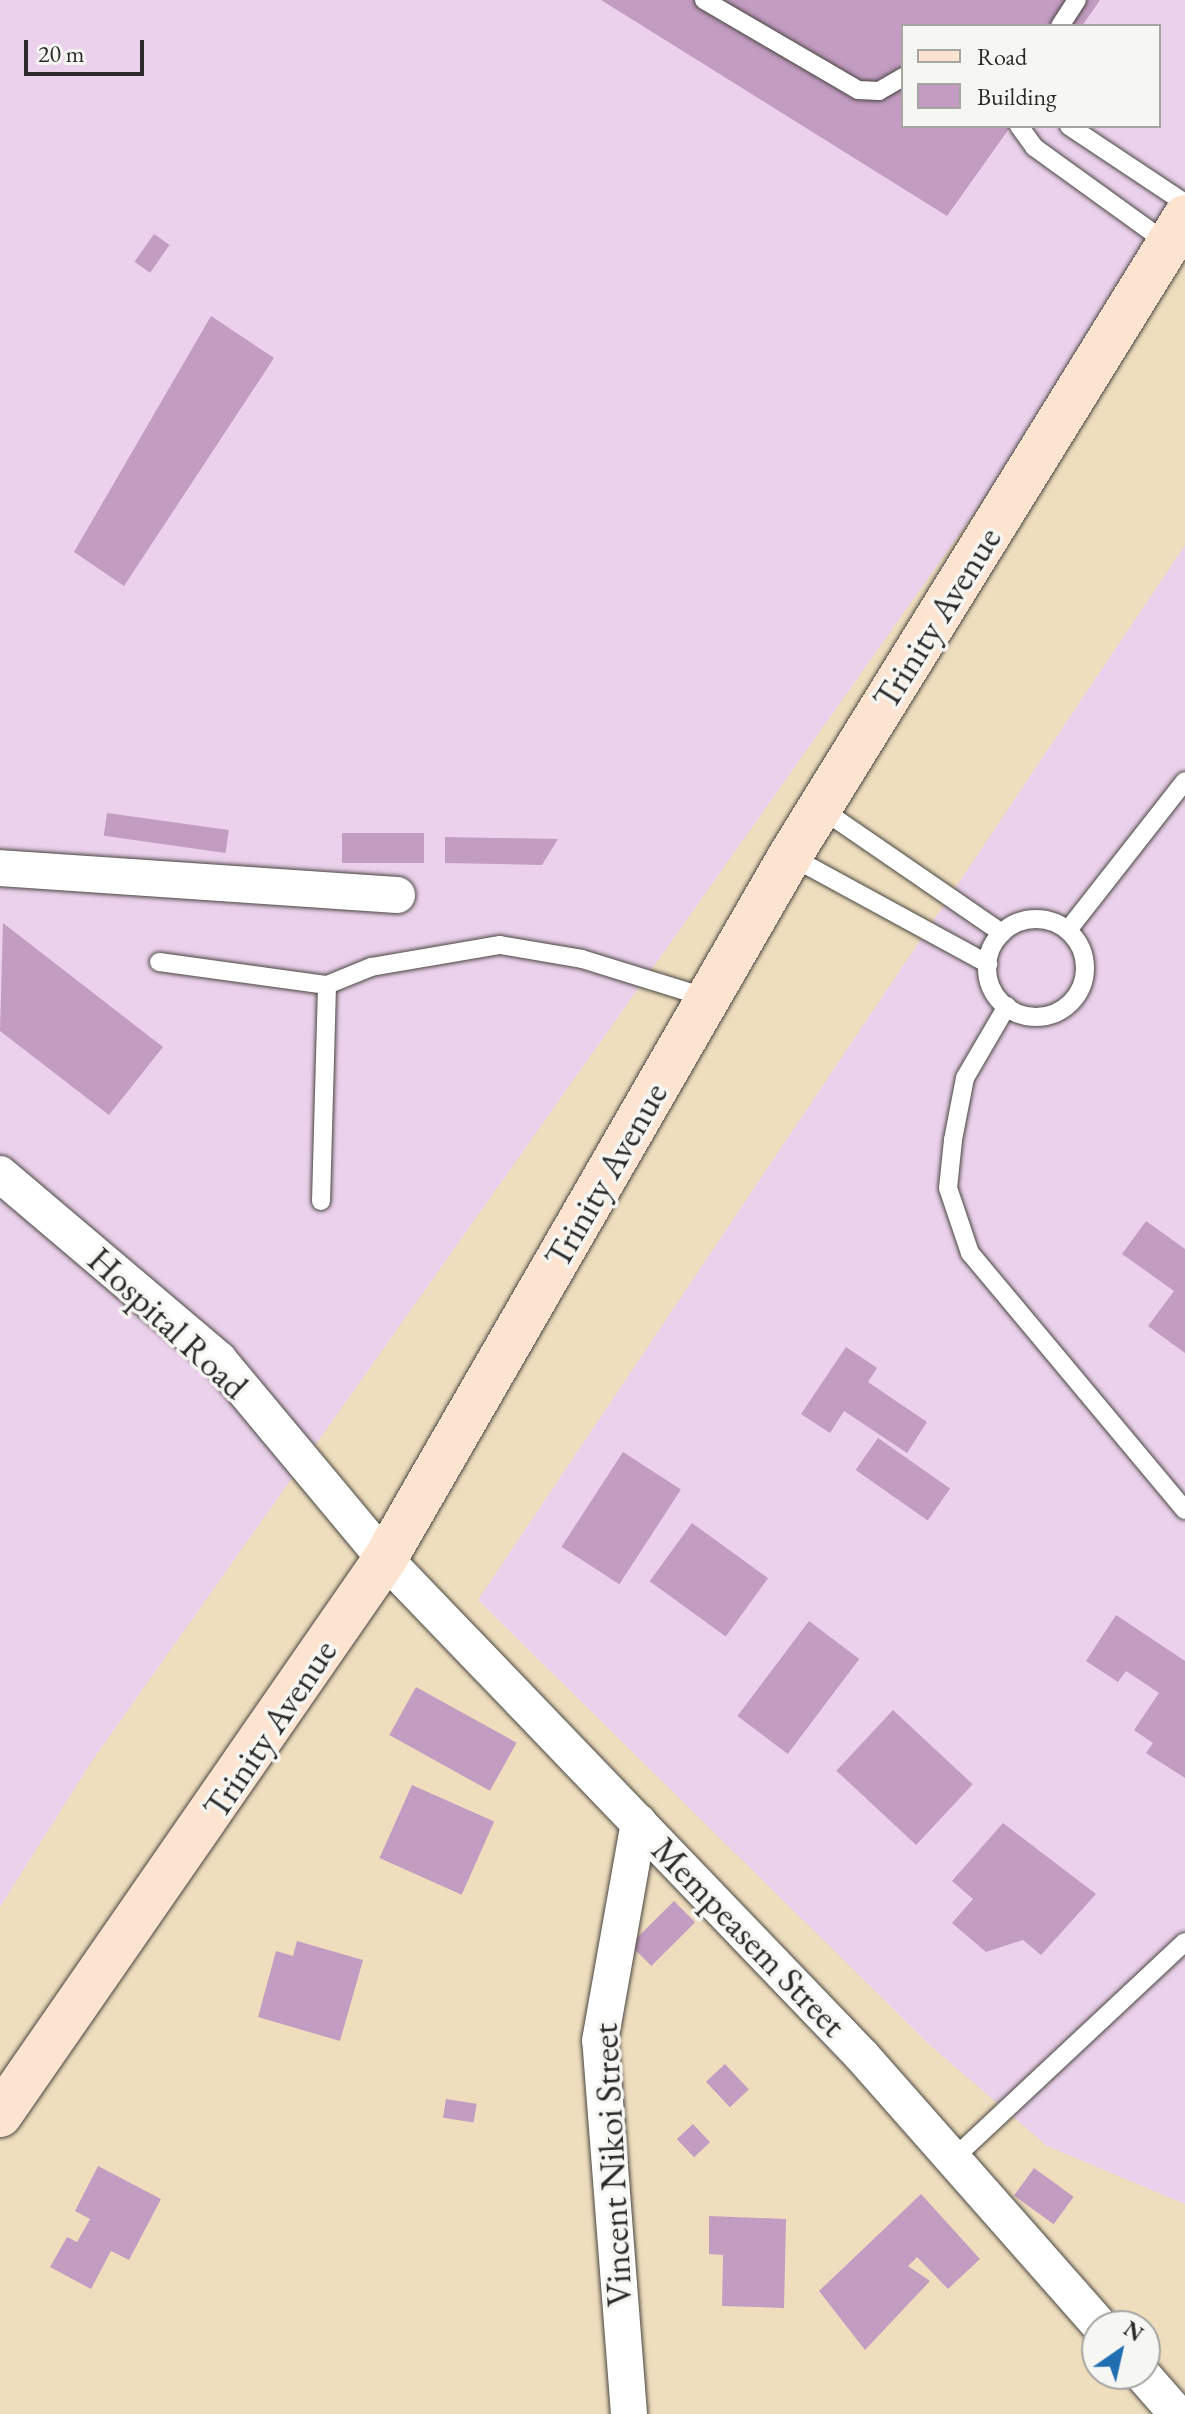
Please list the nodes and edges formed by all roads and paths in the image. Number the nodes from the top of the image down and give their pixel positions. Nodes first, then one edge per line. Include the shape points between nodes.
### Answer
1 (704, 0) edge
2 (1077, 0) edge
3 (1061, 24) edge
4 (901, 78) edge
5 (1020, 128) edge
6 (1072, 128) edge
7 (1185, 203) edge
8 (1176, 230) edge
9 (1185, 781) edge
10 (820, 808) junction
11 (790, 856) junction
12 (0, 868) edge
13 (397, 895) dead end
14 (1068, 930) junction
15 (1002, 933) junction
16 (159, 962) dead end
17 (988, 964) junction
18 (327, 985) junction
19 (708, 998) junction
20 (1007, 1006) junction
21 (0, 1174) edge
22 (321, 1201) dead end
23 (1185, 1510) edge
24 (385, 1559) junction
25 (639, 1822) junction
26 (1185, 1942) edge
27 (0, 2115) edge
28 (954, 2158) junction
29 (1086, 2310) edge
30 (1156, 2390) edge
31 (629, 2414) edge
32 (1177, 2414) edge

1 - 4 lane via 858,90 879,91
2 - 3 lane
5 - 8 lane via 1034,147
6 - 7 lane
8 - 10 street, Trinity Avenue
9 - 14 lane
10 - 11 street, Trinity Avenue
10 - 15 lane
11 - 17 lane
11 - 19 street, Trinity Avenue
12 - 13 street
14 - 15 lane via 1022,921
14 - 20 lane via 1082,949 1086,972 1078,995 1061,1011 1038,1018
15 - 17 lane
16 - 18 lane
17 - 20 lane via 997,997
18 - 19 lane via 371,967 500,945 582,959
18 - 22 lane
19 - 24 street, Trinity Avenue
20 - 23 lane via 965,1078 953,1140 948,1188 970,1253
21 - 24 street, Hospital Road via 219,1360
24 - 25 street, Mempeasem Street
24 - 27 street, Trinity Avenue
25 - 28 street, Mempeasem Street
25 - 31 street, Vincent Nikoi Street via 600,2041
26 - 28 lane
28 - 29 street, Mempeasem Street
30 - 32 street

